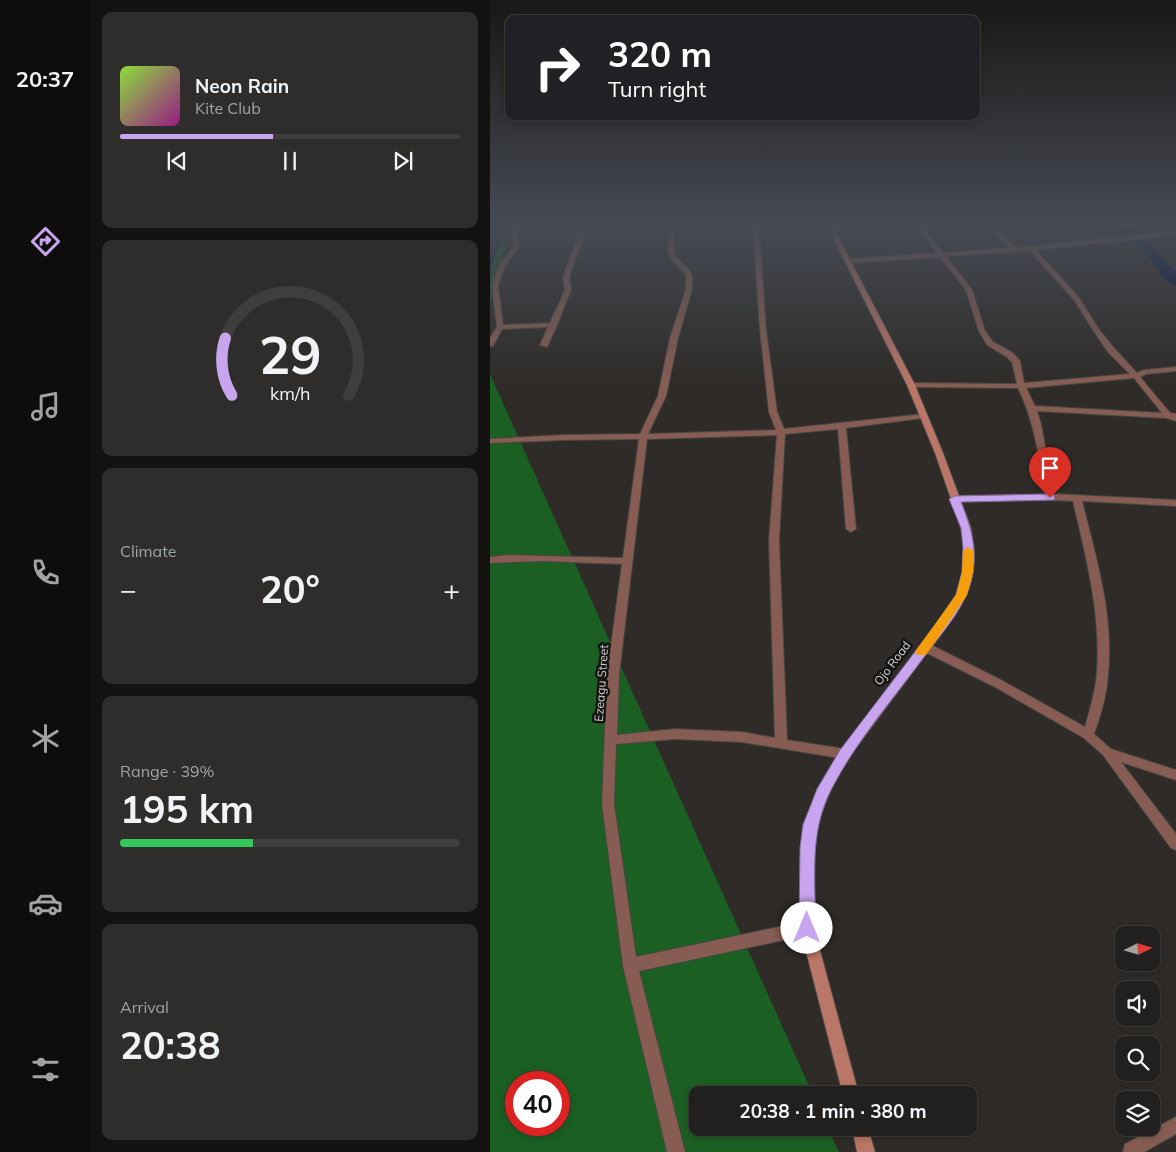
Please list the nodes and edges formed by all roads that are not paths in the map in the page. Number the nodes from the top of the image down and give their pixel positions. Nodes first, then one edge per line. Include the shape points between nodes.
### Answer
1 (498, 279) edge
2 (566, 279) edge
3 (689, 279) edge
4 (760, 279) edge
5 (858, 279) edge
6 (961, 279) edge
7 (1059, 279) edge
8 (554, 326) junction
9 (500, 327) junction
10 (490, 344) edge
11 (544, 345) dead end
12 (1176, 369) edge
13 (1136, 376) junction
14 (910, 385) junction
15 (1021, 386) junction
16 (1032, 408) junction
17 (923, 416) junction
18 (1174, 417) edge
19 (842, 427) junction
20 (782, 432) junction
21 (643, 436) junction
22 (490, 441) edge
23 (1050, 498) junction
24 (955, 499) junction
25 (1077, 499) junction
26 (1176, 503) edge
27 (851, 529) dead end
28 (490, 560) edge
29 (626, 560) junction
30 (925, 647) junction
31 (1088, 735) junction
32 (611, 740) junction
33 (781, 744) junction
34 (1107, 752) junction
35 (845, 754) junction
36 (1176, 775) edge
37 (1176, 844) edge
38 (807, 928) junction
39 (630, 966) junction
40 (849, 1086) edge
41 (1176, 1126) edge
42 (862, 1136) edge
43 (1131, 1150) dead end
44 (676, 1152) edge
45 (866, 1152) edge

1 - 9 street
2 - 8 street via 568,290
3 - 21 street, Ezeagu Street via 662,396
4 - 20 street via 773,412
5 - 14 street, Ojo Road
6 - 15 street via 969,290 982,332 990,343 1016,361
7 - 13 street
8 - 9 street
8 - 11 street
9 - 10 street
12 - 13 street via 1144,372
13 - 15 street
13 - 18 street
14 - 15 street
14 - 17 street, Ojo Road
15 - 16 street
16 - 18 street
16 - 23 street
17 - 19 street
17 - 24 street, Ojo Road
19 - 20 street
19 - 27 street
20 - 21 street
20 - 33 street via 774,515
21 - 22 street
21 - 29 street, Ezeagu Street
23 - 24 street
23 - 25 street
24 - 30 street, Ojo Road via 966,528 968,572 961,595
25 - 26 street
25 - 31 street via 1097,581 1103,649 1098,704
28 - 29 street via 539,557
29 - 32 street, Ezeagu Street via 613,675
30 - 31 street via 999,684
30 - 35 street, Ojo Road
31 - 34 street
32 - 33 street via 675,734 742,737
32 - 39 street, Ezeagu Street via 608,804
33 - 35 street
34 - 36 street
34 - 37 street
35 - 38 street, Ojo Road via 824,789 810,825
38 - 39 street
38 - 40 street, Ojo Road
39 - 44 street, Ezeagu Street
41 - 43 street
42 - 45 street

